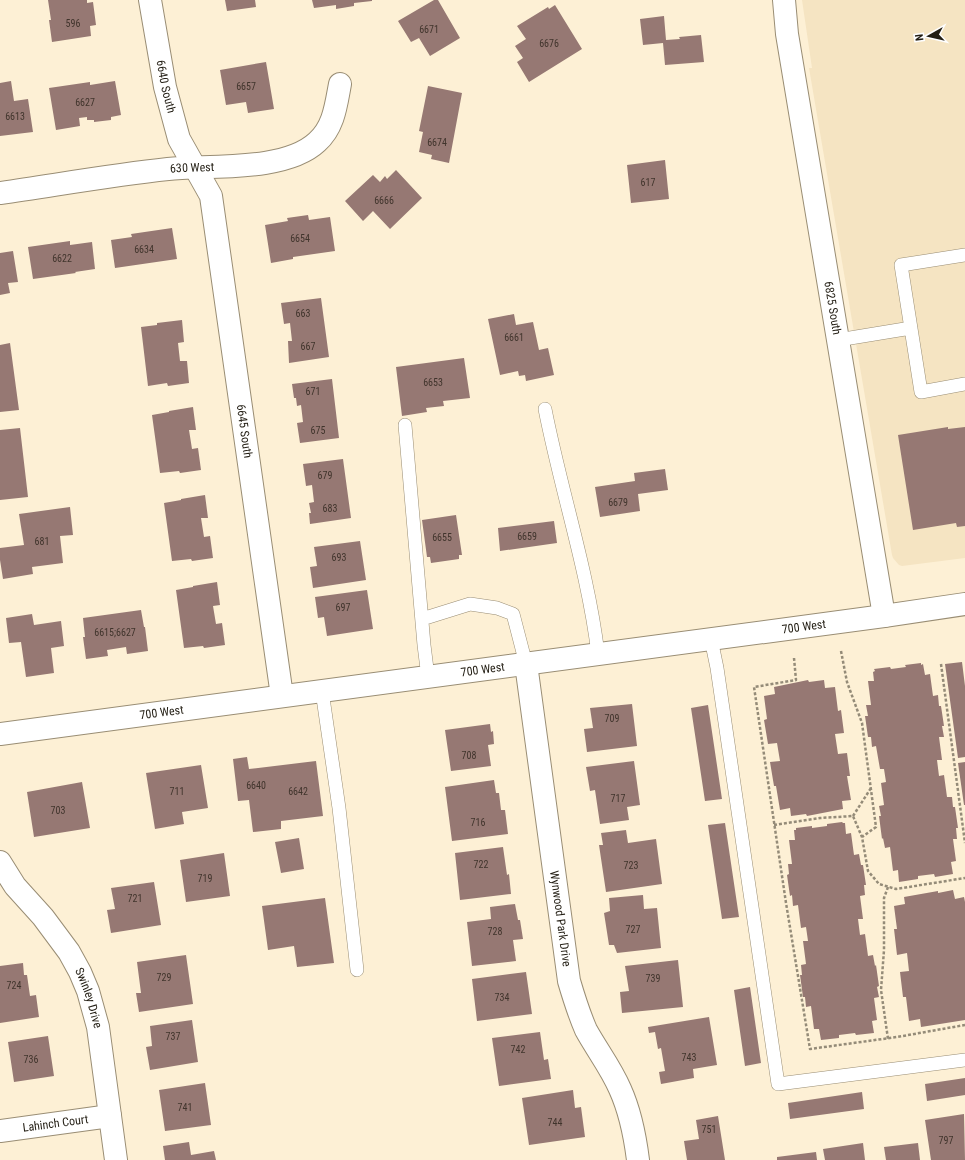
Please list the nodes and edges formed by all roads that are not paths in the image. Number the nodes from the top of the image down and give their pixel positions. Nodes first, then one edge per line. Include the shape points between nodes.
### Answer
1 (150, 0) edge
2 (784, 0) edge
3 (340, 84) dead end
4 (197, 168) junction
5 (0, 193) edge
6 (965, 255) edge
7 (911, 328) junction
8 (838, 340) junction
9 (965, 384) edge
10 (545, 409) dead end
11 (404, 426) dead end
12 (965, 604) edge
13 (884, 616) junction
14 (422, 619) junction
15 (711, 639) junction
16 (598, 654) junction
17 (526, 664) junction
18 (428, 677) junction
19 (322, 691) junction
20 (282, 696) junction
21 (0, 734) edge
22 (0, 862) edge
23 (357, 970) dead end
24 (965, 1060) edge
25 (110, 1116) junction
26 (0, 1131) edge
27 (116, 1160) edge
28 (638, 1160) edge

1 - 4 street, 6640 South via 159,56 179,140
2 - 8 street, 6825 South via 788,41
3 - 4 street, 630 West via 333,117 327,131 305,151 275,161
4 - 5 street, 630 West via 169,169
4 - 20 street, 6645 South via 211,196
6 - 7 lane via 901,265
7 - 8 lane
7 - 9 lane via 921,392
8 - 13 street, 6825 South
10 - 16 lane via 594,622
11 - 14 lane
12 - 13 street, 700 West
13 - 15 street, 700 West
14 - 17 lane via 470,604 497,608 513,614
14 - 18 lane
15 - 16 street, 700 West
15 - 24 lane via 778,1084
16 - 17 street, 700 West
17 - 18 street, 700 West
17 - 28 street, Wynwood Park Drive via 569,981 584,1025 621,1090 632,1125
18 - 19 street, 700 West
19 - 20 street, 700 West
19 - 23 lane via 339,808
20 - 21 street, 700 West
22 - 25 street, Swinley Drive via 15,886 57,935 80,972 98,1027
25 - 26 street, Lahinch Court
25 - 27 street, Swinley Drive

